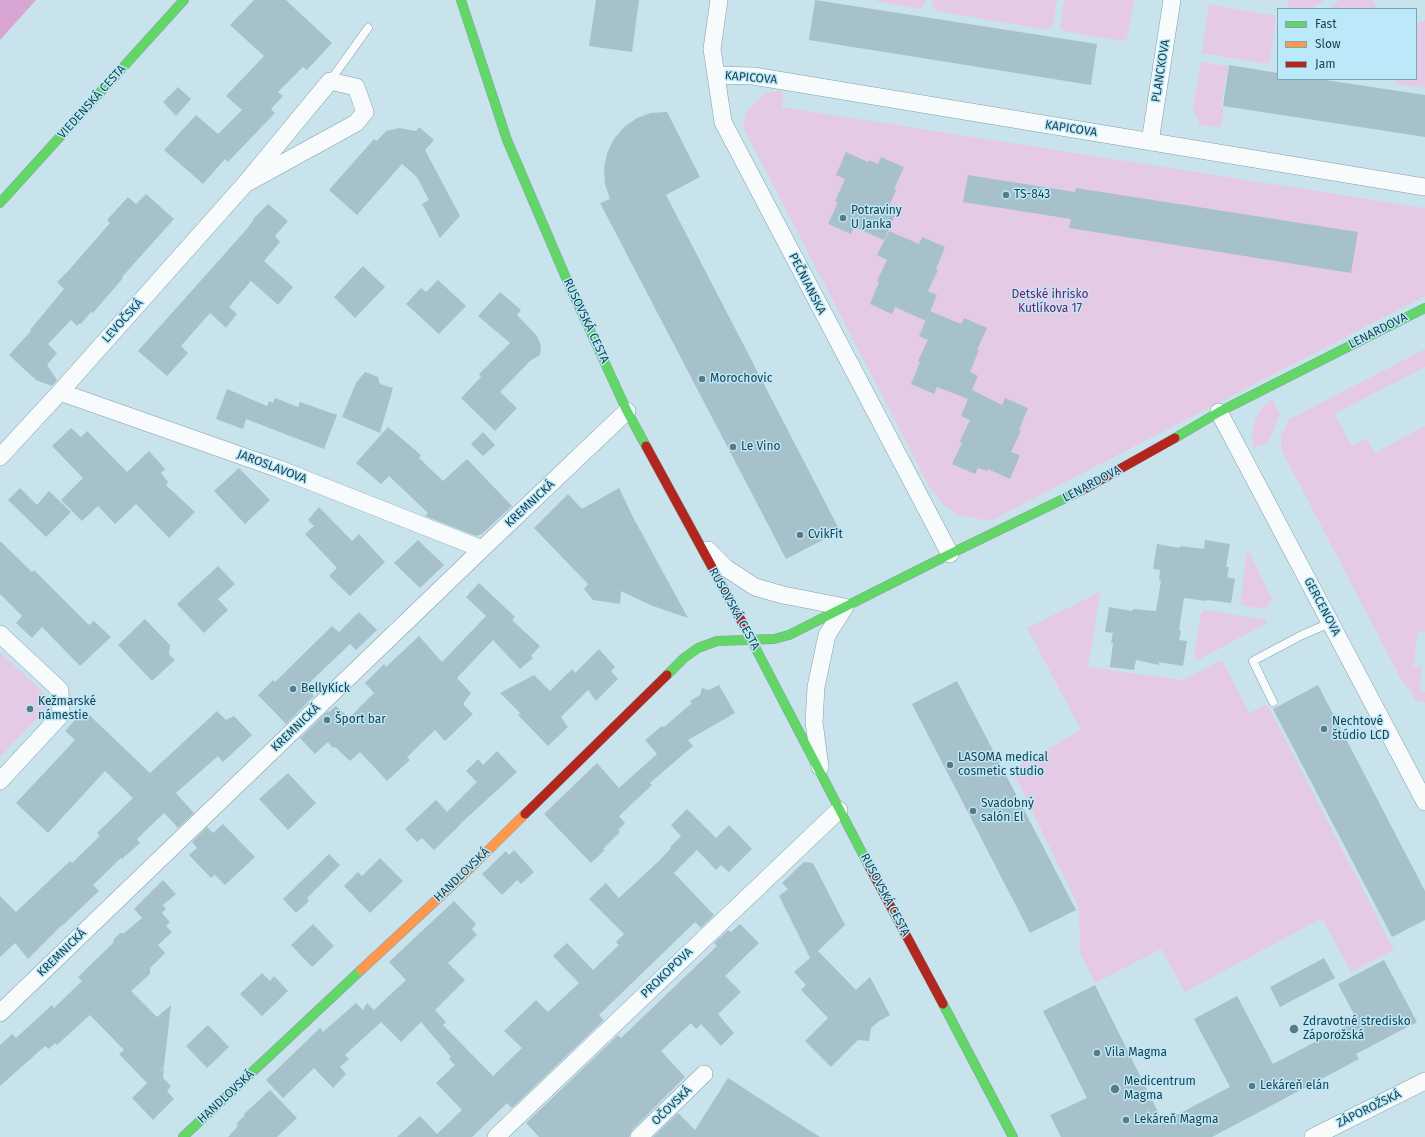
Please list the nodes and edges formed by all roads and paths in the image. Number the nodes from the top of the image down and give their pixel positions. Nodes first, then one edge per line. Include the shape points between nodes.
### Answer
1 (184, 0) edge
2 (461, 0) edge
3 (719, 0) edge
4 (1172, 0) edge
5 (478, 23) dead end
6 (368, 28) dead end
7 (483, 68) junction
8 (716, 75) junction
9 (330, 81) junction
10 (1150, 142) junction
11 (245, 184) junction
12 (1425, 187) edge
13 (0, 203) edge
14 (1425, 308) edge
15 (60, 392) junction
16 (627, 411) junction
17 (1219, 412) junction
18 (0, 457) edge
19 (694, 535) junction
20 (482, 549) junction
21 (950, 554) junction
22 (845, 607) junction
23 (1330, 623) junction
24 (0, 634) edge
25 (752, 640) junction
26 (1272, 702) dead end
27 (821, 774) junction
28 (0, 781) edge
29 (1425, 802) edge
30 (839, 810) junction
31 (0, 1012) edge
32 (704, 1074) dead end
33 (1425, 1081) edge
34 (183, 1137) edge
35 (496, 1137) edge
36 (640, 1137) edge
37 (1013, 1137) edge
38 (1313, 1137) edge

1 - 13 street, VIEDENSKÁ CESTA
2 - 7 street, RUSOVSKÁ CESTA
3 - 8 street, PEČNIANSKA via 712,49
4 - 10 street, PLANCKOVA
5 - 7 street, RUSOVSKÁ CESTA
6 - 9 lane
7 - 16 street, RUSOVSKÁ CESTA via 507,140 530,197
8 - 10 street, KAPICOVA via 753,76
8 - 21 street, PEČNIANSKA via 723,122
9 - 11 street, LEVOČSKÁ
9 - 11 street, LEVOČSKÁ via 356,87 365,112 356,123
10 - 12 street, KAPICOVA
11 - 15 street, LEVOČSKÁ
14 - 17 street, LENARDOVA
15 - 18 street, LEVOČSKÁ
15 - 20 street, JAROSLAVOVA via 279,469
16 - 19 street, RUSOVSKÁ CESTA
16 - 20 street, KREMNICKÁ
17 - 21 street, LENARDOVA via 1085,489
17 - 23 street, GERCENOVA
19 - 22 street via 726,568 755,586 782,595
19 - 25 street, RUSOVSKÁ CESTA
20 - 31 street, KREMNICKÁ
21 - 22 street, LENARDOVA
22 - 25 street, LENARDOVA via 789,635
22 - 27 street via 827,635 816,687 814,722
23 - 26 lane via 1253,661
23 - 29 street, GERCENOVA
24 - 28 street via 60,690 61,715
25 - 27 street, RUSOVSKÁ CESTA
25 - 34 street, HANDLOVSKÁ via 717,641 698,648 684,658 460,878
27 - 30 street, RUSOVSKÁ CESTA
30 - 35 street, PROKOPOVA
30 - 37 street, RUSOVSKÁ CESTA
32 - 36 street, OČOVSKÁ
33 - 38 street, ZÁPOROŽSKÁ

